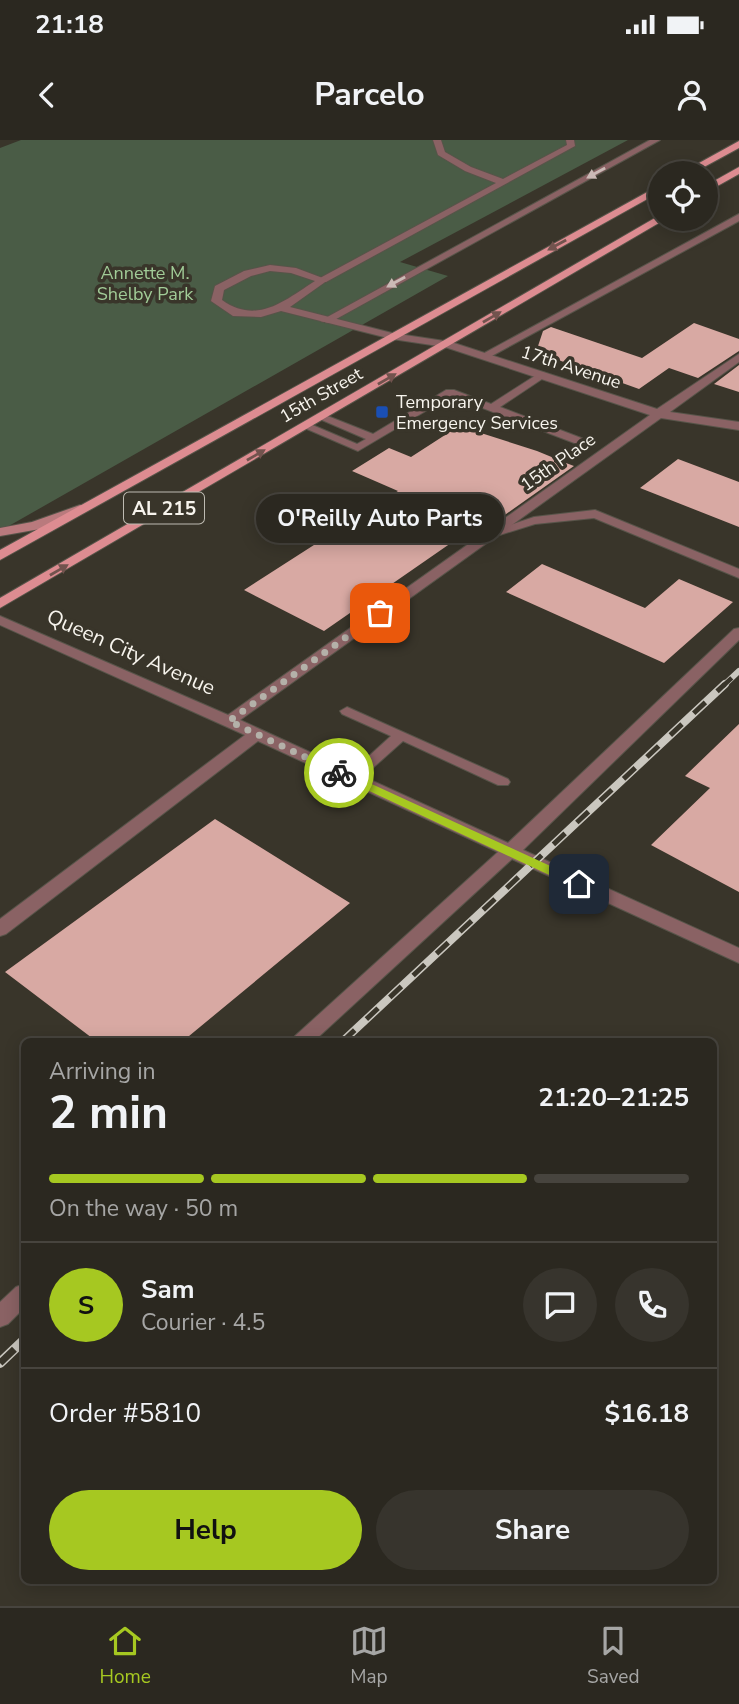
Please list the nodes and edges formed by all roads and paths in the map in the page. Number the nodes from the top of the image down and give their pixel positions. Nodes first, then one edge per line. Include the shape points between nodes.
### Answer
1 (437, 140) edge
2 (570, 140) edge
3 (656, 140) edge
4 (739, 144) edge
5 (708, 161) edge
6 (739, 170) edge
7 (718, 182) edge
8 (504, 183) junction
9 (648, 195) edge
10 (739, 217) edge
11 (648, 225) edge
12 (323, 280) junction
13 (281, 308) junction
14 (325, 321) junction
15 (392, 337) junction
16 (447, 344) junction
17 (484, 356) junction
18 (739, 357) edge
19 (541, 375) junction
20 (492, 408) junction
21 (659, 414) junction
22 (321, 417) junction
23 (306, 426) junction
24 (739, 426) edge
25 (374, 438) junction
26 (561, 460) dead end
27 (90, 506) junction
28 (0, 532) edge
29 (487, 535) junction
30 (0, 555) edge
31 (739, 573) edge
32 (0, 604) edge
33 (0, 620) edge
34 (739, 632) edge
35 (347, 711) dead end
36 (229, 721) junction
37 (257, 734) junction
38 (401, 735) junction
39 (352, 779) junction
40 (503, 782) dead end
41 (509, 853) junction
42 (0, 929) edge
43 (739, 956) edge
44 (305, 1038) edge
45 (21, 1297) edge
46 (0, 1317) edge

1 - 8 lane via 441,153
2 - 8 lane via 571,146
3 -> 14 lane
4 - 5 main road
6 - 7 main road
8 - 12 lane
9 -> 15 main road, 15th Street / AL 215
10 - 17 lane
16 -> 11 main road, 15th Street / AL 215
12 - 13 street
12 - 13 street via 290,269 253,269 219,288 216,301 233,313 261,314
13 - 14 street, 17th Avenue
14 - 15 street, 17th Avenue
15 - 16 street, 17th Avenue
15 - 27 main road, 15th Street / AL 215
16 - 17 street, 17th Avenue
22 -> 16 main road, 15th Street / AL 215
17 - 19 street, 17th Avenue
18 - 21 street, 15th Place
19 - 20 lane
19 - 21 street, 17th Avenue
20 - 25 lane via 450,392
20 - 26 lane via 585,443
21 - 24 street, 17th Avenue
21 - 29 street, 15th Place
22 - 23 main road, 15th Street / AL 215
22 - 25 lane
23 - 25 lane via 358,448
32 -> 23 main road, 15th Street / AL 215
27 - 28 street via 35,526
27 - 30 main road, 15th Street / AL 215
29 - 31 lane via 534,522 596,514
29 - 36 street, 15th Place
33 - 36 street, Queen City Avenue
34 - 41 street
35 - 38 lane
36 - 37 street, Queen City Avenue
37 - 39 street, Queen City Avenue
37 - 42 street
38 - 39 lane
38 - 40 lane
39 - 41 street, Queen City Avenue
41 - 43 street, Queen City Avenue
41 - 44 street
45 - 46 street

